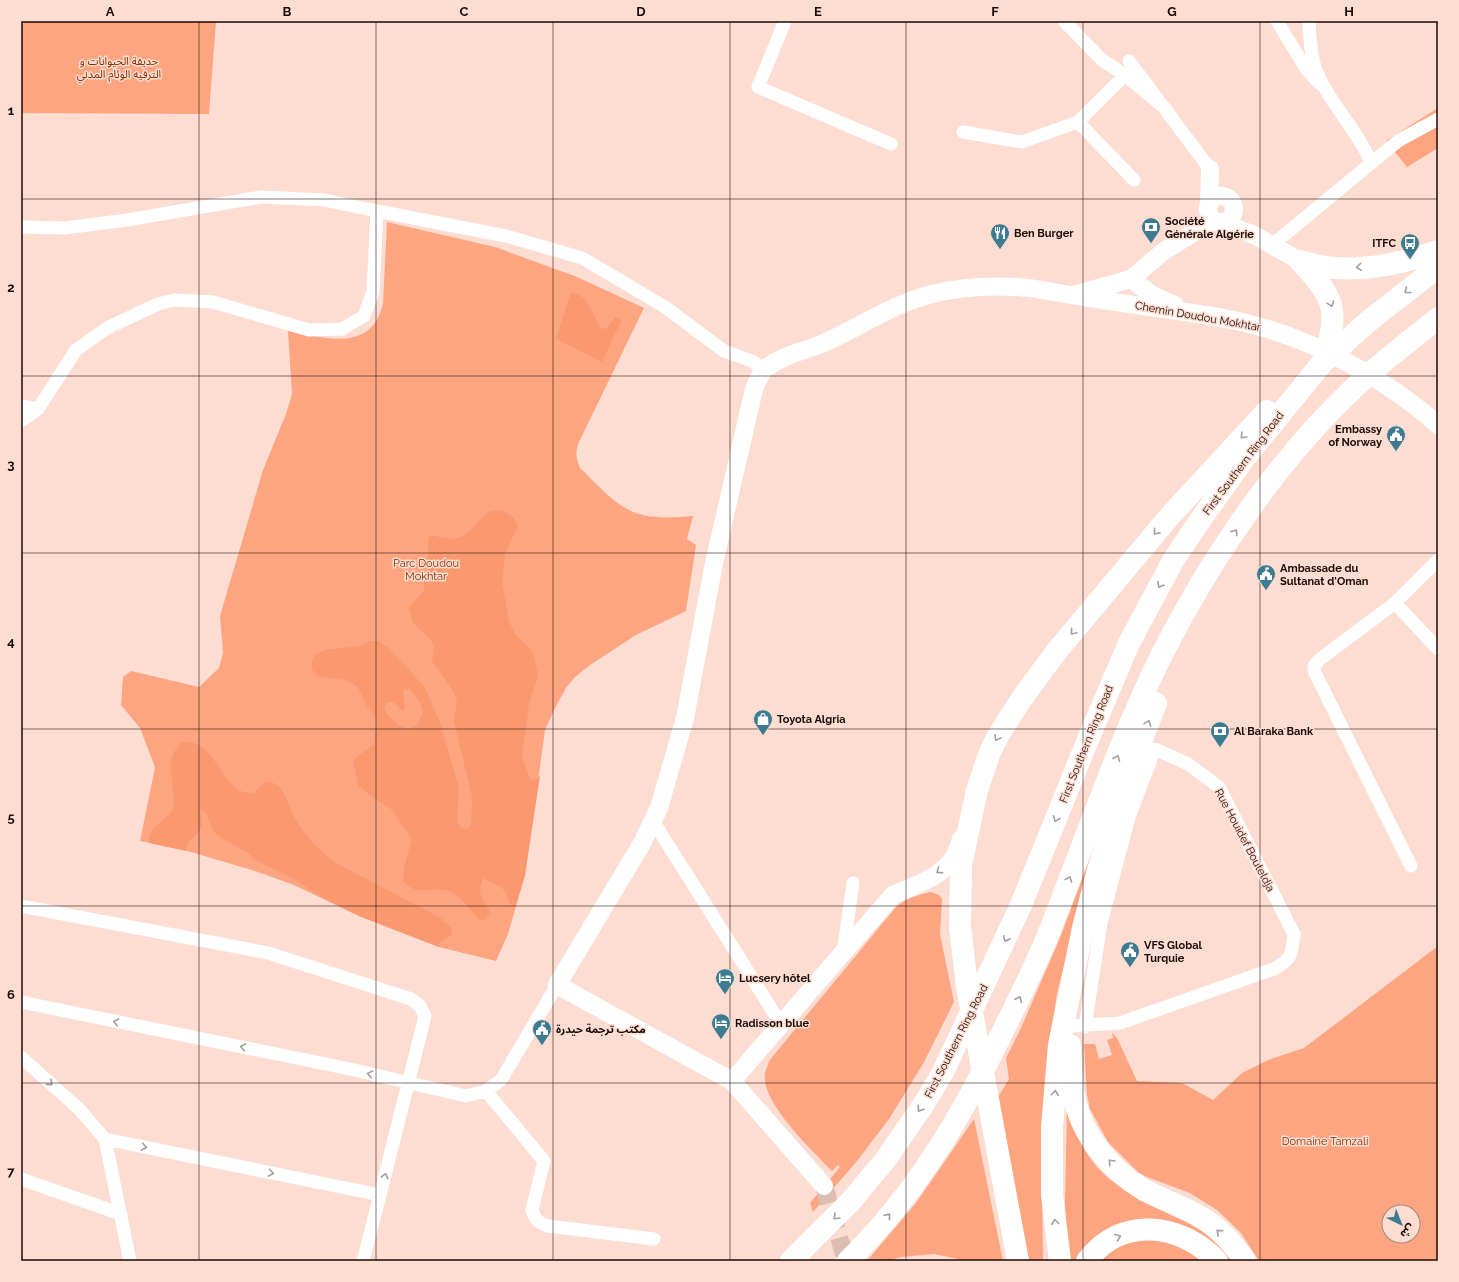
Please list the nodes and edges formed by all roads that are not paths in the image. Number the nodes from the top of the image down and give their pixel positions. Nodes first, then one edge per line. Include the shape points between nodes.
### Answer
1 (785, 21) edge
2 (1064, 21) edge
3 (1277, 21) edge
4 (1309, 21) edge
5 (1129, 61) dead end
6 (1124, 75) junction
7 (1327, 91) junction
8 (1166, 109) junction
9 (1438, 119) edge
10 (1078, 122) junction
11 (963, 132) dead end
12 (891, 144) dead end
13 (1371, 162) junction
14 (1210, 169) joint
15 (1134, 180) dead end
16 (1218, 209) junction
17 (377, 211) junction
18 (21, 227) edge
19 (1272, 245) junction
20 (1438, 252) edge
21 (1300, 261) junction
22 (1438, 267) edge
23 (1131, 279) junction
24 (1072, 296) junction
25 (1198, 314) junction
26 (1438, 318) edge
27 (1323, 362) junction
28 (764, 369) junction
29 (21, 406) edge
30 (38, 409) junction
31 (1432, 417) edge
32 (21, 421) edge
33 (1220, 554) junction
34 (1438, 560) edge
35 (1395, 603) junction
36 (1438, 649) edge
37 (970, 814) junction
38 (653, 821) junction
39 (1411, 866) dead end
40 (852, 884) dead end
41 (21, 906) edge
42 (1083, 928) junction
43 (843, 953) junction
44 (557, 985) junction
45 (21, 1002) edge
46 (781, 1024) junction
47 (1078, 1027) junction
48 (21, 1057) edge
49 (732, 1081) junction
50 (408, 1083) junction
51 (486, 1090) junction
52 (105, 1139) junction
53 (21, 1179) edge
54 (824, 1186) tunnel mouth
55 (380, 1195) junction
56 (121, 1214) junction
57 (654, 1239) dead end
58 (130, 1261) edge
59 (363, 1261) edge
60 (791, 1261) edge
61 (848, 1261) edge
62 (1018, 1261) edge
63 (1060, 1261) edge
64 (1088, 1261) edge
65 (1216, 1261) edge
66 (1245, 1261) edge

1 - 12 street via 758,87
2 - 6 street via 1102,60
3 - 7 street via 1306,69
4 - 7 street via 1316,69
5 - 8 street
6 - 8 street
6 - 10 street
7 - 13 street via 1365,147
8 - 14 street
9 - 13 street via 1398,141
10 - 11 street via 1022,142
10 - 15 street
13 - 19 street
14 - 16 street
16 - 19 street
16 - 23 street
17 - 18 street via 324,200 261,197 64,228
17 - 28 street via 506,236 582,258 665,307 724,351 752,361
17 - 30 street via 374,292 364,316 342,328 309,330 213,302 174,300 158,304 107,328 76,350
19 - 21 street
20 -> 21 highway via 1406,262 1346,268 1318,267
21 -> 27 highway via 1325,290 1332,307 1332,330
22 -> 27 highway, First Southern Ring Road via 1370,320
23 - 24 street
23 - 25 street via 1152,295
24 - 25 street, Chemin Doudou Mokhtar
24 - 28 street, Chemin Doudou Mokhtar via 1005,286 975,287 926,296 903,303 819,345 780,358
25 - 31 street, Chemin Doudou Mokhtar via 1247,323 1284,334 1352,366
33 -> 26 highway via 1276,475 1332,410 1377,368
27 -> 37 highway via 1286,393 1238,440 1169,517 1056,652 998,736 984,768
27 -> 60 highway, First Southern Ring Road via 1243,460 1174,559 1143,614 1116,673 1021,905 942,1072 886,1159 851,1201
28 - 38 street via 754,389 720,534 685,718 666,786
29 - 30 street
30 - 32 street
42 -> 33 highway via 1098,870 1133,762
61 -> 33 highway via 906,1193 970,1098 1045,941 1150,680 1188,606
34 - 35 street
35 - 36 street
35 - 39 street via 1314,666 1315,673
37 -> 43 street via 954,856 946,866 917,885 893,895
37 - 62 highway via 961,865 960,927 967,986
38 - 44 street
38 - 46 street
40 - 43 street
41 - 50 street via 268,953 411,999 420,1006 425,1016
42 - 47 highway via 1071,1008
63 -> 42 highway via 1052,1195 1052,1127 1059,1045
43 - 46 street
44 - 49 street
44 - 51 street via 501,1080
50 -> 45 street
46 - 49 street
47 - 47 street, Rue Houidef Bouteldja via 1101,923 1129,817 1155,749 1188,764 1219,787 1294,934 1292,952 1288,961 1274,969 1120,1023
66 -> 47 highway via 1221,1233 1202,1218 1143,1189 1121,1173 1099,1150 1082,1122 1075,1101 1070,1043
48 -> 52 street via 79,1109
49 - 54 street
50 - 51 street via 466,1096
55 -> 50 street
51 - 57 street via 544,1161 532,1210 534,1218 539,1223
52 -> 55 street
52 - 56 street
53 - 56 street
55 - 59 street
56 - 58 street
64 -> 65 highway via 1100,1247 1112,1239 1146,1229 1181,1235 1203,1248

